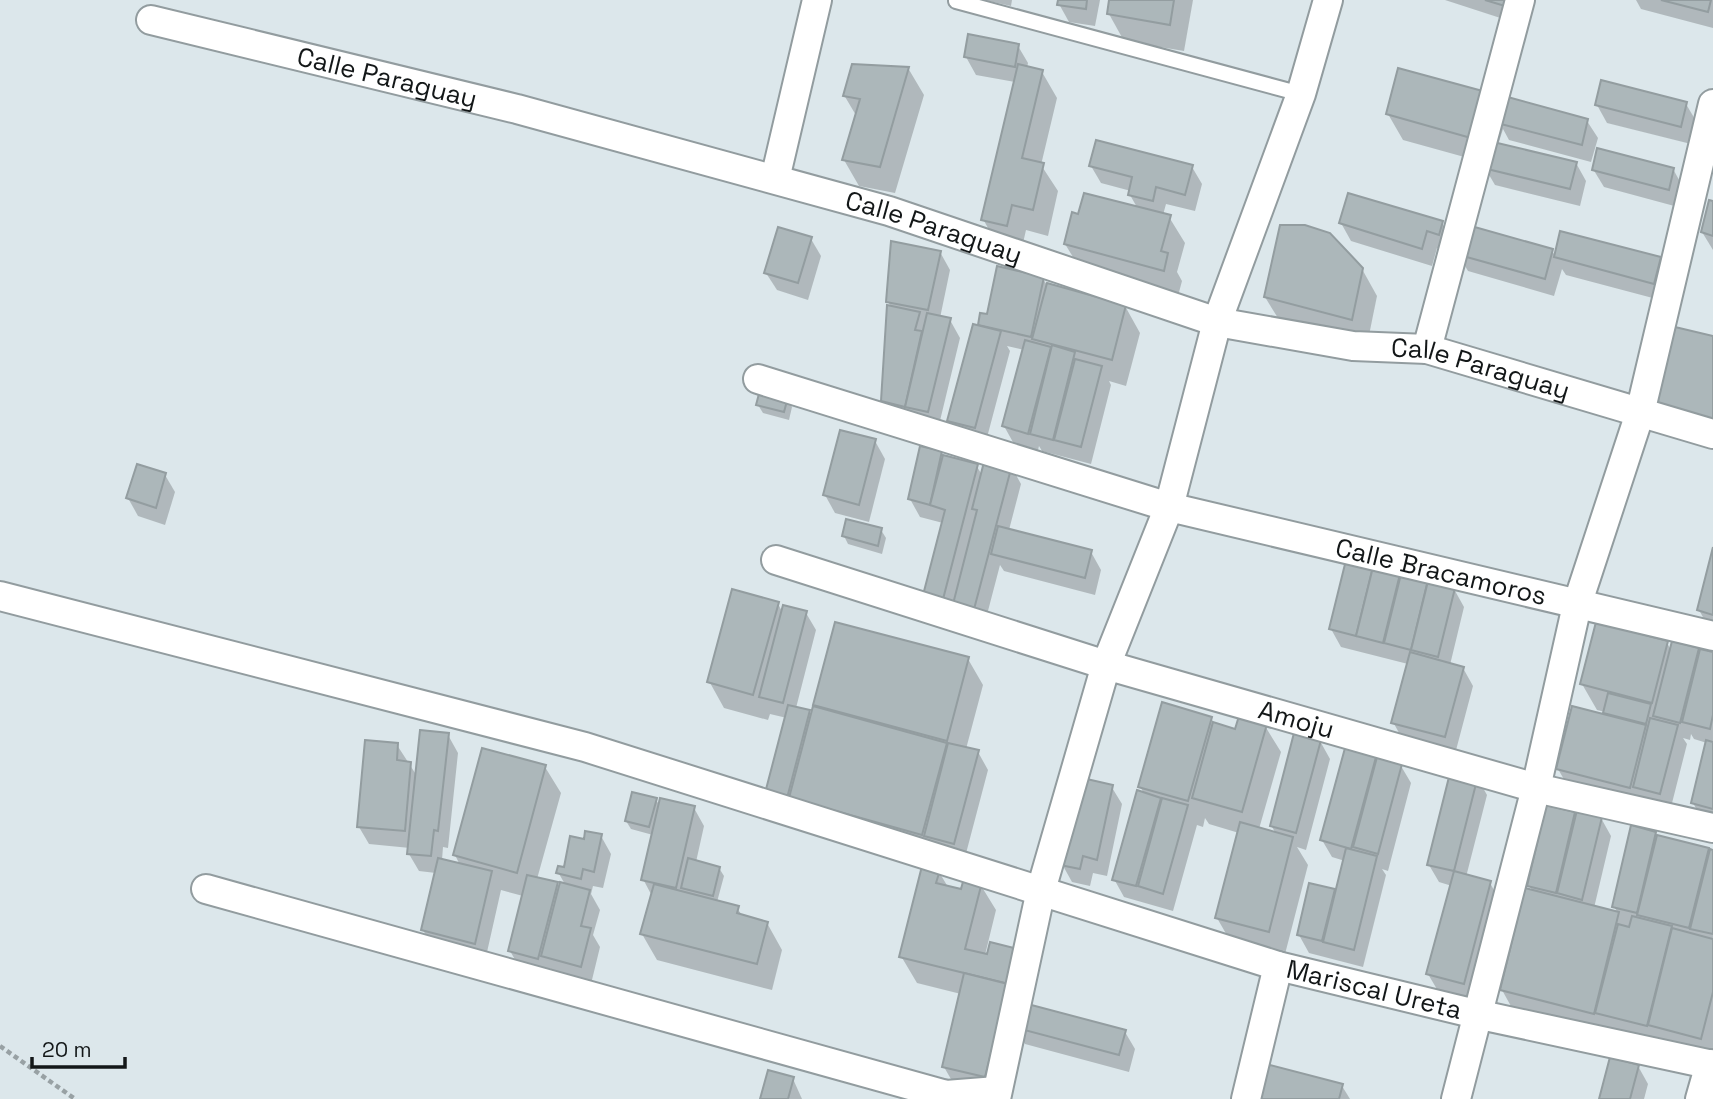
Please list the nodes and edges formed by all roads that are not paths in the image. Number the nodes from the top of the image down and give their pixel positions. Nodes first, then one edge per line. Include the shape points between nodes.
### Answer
1 (817, 0) edge
2 (1328, 0) edge
3 (1520, 0) edge
4 (956, 1) edge
5 (151, 20) dead end
6 (1301, 93) junction
7 (1713, 104) edge
8 (775, 179) junction
9 (1217, 322) junction
10 (1427, 349) junction
11 (758, 379) dead end
12 (1640, 413) junction
13 (1713, 434) edge
14 (1169, 507) junction
15 (776, 560) dead end
16 (0, 596) edge
17 (1577, 605) junction
18 (1713, 636) edge
19 (1106, 664) junction
20 (1536, 788) junction
21 (1713, 828) edge
22 (206, 889) dead end
23 (1041, 890) junction
24 (1278, 966) junction
25 (1476, 1014) junction
26 (1712, 1065) edge
27 (997, 1095) edge
28 (1246, 1099) edge
29 (1456, 1099) edge
30 (1700, 1099) edge

1 - 8 street
2 - 6 street
3 - 10 street
4 - 6 lane
5 - 8 street, Calle Paraguay via 517,109
6 - 9 street
7 - 12 street
8 - 9 street, Calle Paraguay via 889,211
9 - 10 street, Calle Paraguay via 1353,346
9 - 14 street
10 - 12 street, Calle Paraguay
11 - 14 street, Calle Bracamoros
12 - 13 street, Calle Paraguay
12 - 17 street
14 - 17 street, Calle Bracamoros
14 - 19 street
15 - 19 street, Amoju
16 - 23 street, Mariscal Ureta via 585,747
17 - 18 street, Calle Bracamoros
17 - 20 street
19 - 20 street, Amoju
19 - 23 street
20 - 21 street, Amoju
20 - 25 street
22 - 27 street via 946,1095
23 - 24 street, Mariscal Ureta
23 - 27 street
24 - 25 street, Mariscal Ureta
24 - 28 street
25 - 26 street, Mariscal Ureta
25 - 29 street
26 - 30 street

